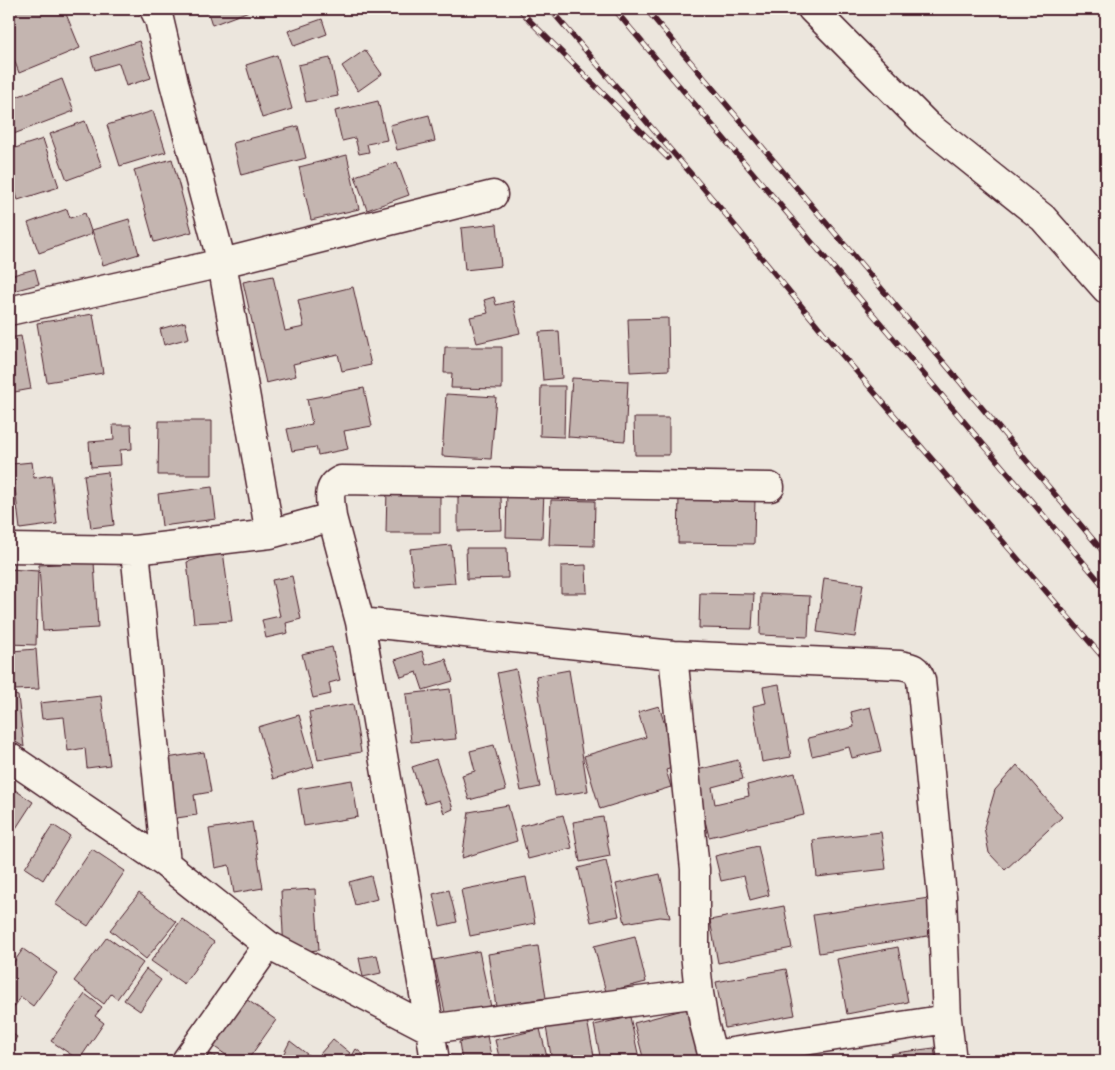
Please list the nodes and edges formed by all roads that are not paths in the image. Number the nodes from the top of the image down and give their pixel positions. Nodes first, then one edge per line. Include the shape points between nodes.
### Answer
1 (154, 9) edge
2 (812, 9) edge
3 (493, 195) dead end
4 (222, 263) junction
5 (1106, 289) edge
6 (9, 311) edge
7 (770, 487) dead end
8 (332, 517) junction
9 (270, 534) junction
10 (9, 548) edge
11 (135, 550) junction
12 (360, 622) junction
13 (673, 655) junction
14 (9, 757) edge
15 (166, 864) junction
16 (268, 945) junction
17 (699, 993) junction
18 (946, 1019) junction
19 (430, 1029) junction
20 (714, 1058) edge
21 (186, 1061) edge
22 (435, 1061) edge
23 (952, 1061) edge

1 - 4 street
2 - 5 street via 927,125 1043,218
3 - 4 street
4 - 6 street
4 - 9 street
7 - 8 street via 341,480 331,488
8 - 9 street
8 - 12 street
9 - 11 street
10 - 11 street
11 - 15 street
12 - 13 street
12 - 19 street
13 - 17 street via 696,869 695,953
13 - 18 street via 900,665 911,667 918,673 942,896
14 - 15 street
15 - 16 street
16 - 19 street
16 - 21 street
17 - 19 street
17 - 20 street
18 - 20 street
18 - 23 street
19 - 22 street

